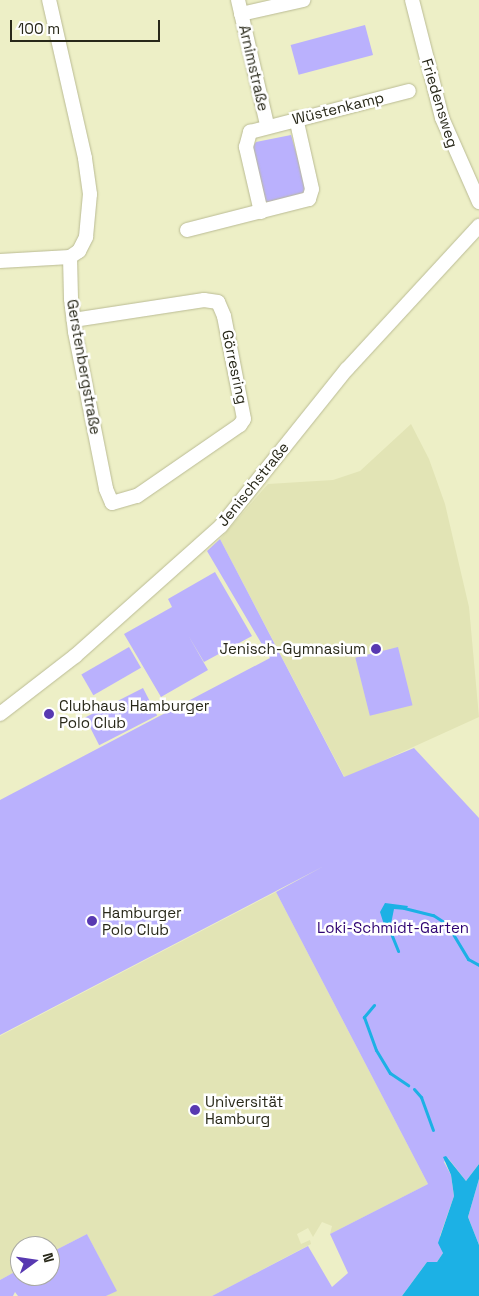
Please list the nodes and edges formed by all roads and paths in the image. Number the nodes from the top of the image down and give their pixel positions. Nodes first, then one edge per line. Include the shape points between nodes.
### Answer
1 (49, 0) edge
2 (238, 0) edge
3 (304, 0) edge
4 (412, 0) edge
5 (241, 14) junction
6 (409, 91) dead end
7 (296, 118) junction
8 (267, 126) junction
9 (479, 202) edge
10 (261, 212) junction
11 (479, 226) edge
12 (187, 230) dead end
13 (70, 257) junction
14 (0, 261) edge
15 (74, 320) junction
16 (112, 503) joint
17 (0, 714) edge

1 - 13 street via 90,189 84,245
2 - 5 street, Arnimstraße
3 - 5 street
4 - 9 street, Friedensweg via 442,118
5 - 8 street, Arnimstraße
6 - 7 street, Wüstenkamp
7 - 8 street, Wüstenkamp
7 - 10 street via 312,194 305,202
8 - 10 street, Arnimstraße via 250,132 246,147
10 - 12 street
11 - 17 street, Jenischstraße via 347,369 221,526 76,656
13 - 14 street
13 - 15 street, Gerstenbergstraße
15 - 16 street, Gerstenbergstraße via 106,489
15 - 16 street, Görresring via 204,300 218,302 224,316 244,410 240,425 183,466 137,496

